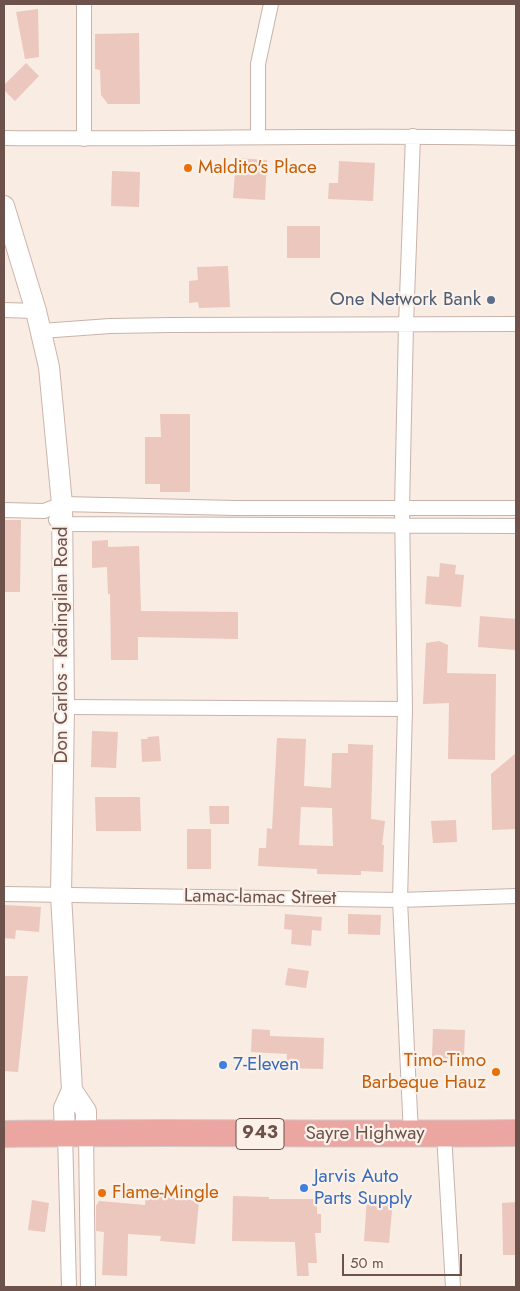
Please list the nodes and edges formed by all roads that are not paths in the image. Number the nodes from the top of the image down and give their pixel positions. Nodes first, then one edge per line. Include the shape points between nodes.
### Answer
1 (84, 4) edge
2 (271, 4) edge
3 (413, 136) junction
4 (258, 137) junction
5 (4, 138) edge
6 (516, 138) edge
7 (84, 139) junction
8 (4, 206) edge
9 (4, 310) edge
10 (36, 311) junction
11 (516, 324) edge
12 (406, 325) junction
13 (41, 332) junction
14 (402, 508) junction
15 (516, 508) edge
16 (4, 510) edge
17 (56, 513) junction
18 (402, 525) junction
19 (516, 526) edge
20 (64, 707) junction
21 (405, 709) junction
22 (4, 894) edge
23 (62, 895) junction
24 (516, 896) edge
25 (400, 900) junction
26 (75, 1133) junction
27 (516, 1133) edge
28 (4, 1134) edge
29 (444, 1134) junction
30 (411, 1135) junction
31 (69, 1287) edge
32 (88, 1287) edge
33 (453, 1287) edge

1 - 7 street
2 - 4 street via 258,64
3 - 4 street
3 - 6 street
3 - 12 street
4 - 7 street
5 - 7 street
8 - 10 main road, Don Carlos - Kadingilan Road
9 - 10 street
10 - 13 main road, Don Carlos - Kadingilan Road
11 - 12 street
12 - 13 street via 110,326
12 - 14 street
13 - 17 main road, Don Carlos - Kadingilan Road via 49,367
14 - 15 street
14 - 17 street
14 - 18 street
16 - 17 street
17 - 18 street
17 - 20 main road, Don Carlos - Kadingilan Road
18 - 19 street
18 - 21 street
20 - 21 street
20 - 23 main road, Don Carlos - Kadingilan Road
21 - 25 street
22 - 23 street, Lamac-lamac Street
23 - 25 street, Lamac-lamac Street
23 - 26 main road, Don Carlos - Kadingilan Road via 72,1090 64,1108
24 - 25 street, Lamac-lamac Street
25 - 30 street
26 - 28 highway, Sayre Highway / 943
26 - 30 highway, Sayre Highway / 943
26 - 31 street
26 - 32 street
27 - 29 highway, Sayre Highway / 943
29 - 30 highway, Sayre Highway / 943
29 - 33 street

